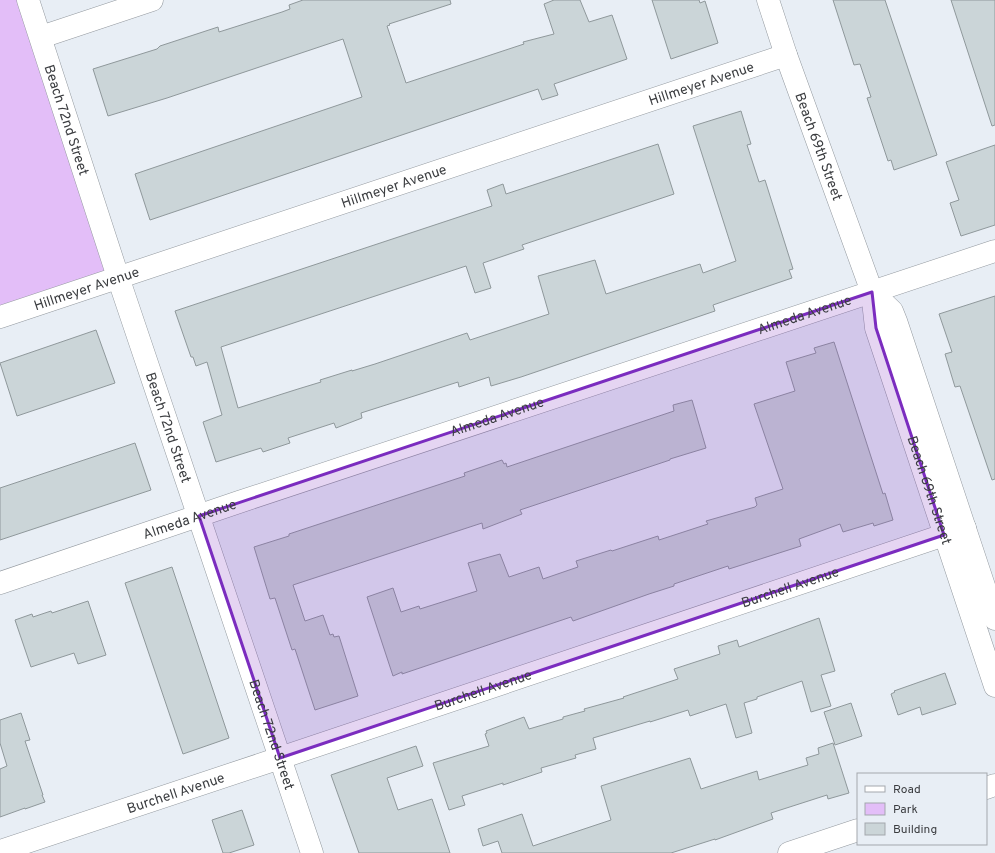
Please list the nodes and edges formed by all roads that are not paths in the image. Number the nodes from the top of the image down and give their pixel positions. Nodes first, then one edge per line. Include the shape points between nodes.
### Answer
1 (28, 0) edge
2 (152, 0) edge
3 (768, 0) edge
4 (41, 37) junction
5 (786, 55) junction
6 (995, 251) edge
7 (118, 277) junction
8 (872, 292) junction
9 (0, 316) edge
10 (199, 516) junction
11 (965, 528) junction
12 (944, 535) junction
13 (0, 583) edge
14 (995, 618) edge
15 (995, 686) edge
16 (280, 758) junction
17 (857, 830) edge
18 (0, 851) edge
19 (312, 853) edge
20 (789, 853) edge

1 - 4 street, Beach 72nd Street
2 - 4 street
3 - 5 street, Beach 69th Street
4 - 7 street, Beach 72nd Street
5 - 7 street, Hillmeyer Avenue
5 - 8 street, Beach 69th Street
6 - 8 street, Almeda Avenue
7 - 9 street, Hillmeyer Avenue
7 - 10 street, Beach 72nd Street
8 - 10 street, Almeda Avenue
8 - 11 street, Beach 69th Street via 892,311
8 - 12 street, Beach 69th Street via 876,328
10 - 13 street, Almeda Avenue
10 - 16 street, Beach 72nd Street
11 - 12 street, Burchell Avenue
11 - 14 street, Beach 69th Street
12 - 15 street, Beach 69th Street
12 - 16 street, Burchell Avenue
16 - 18 street, Burchell Avenue
16 - 19 street, Beach 72nd Street
17 - 20 street

